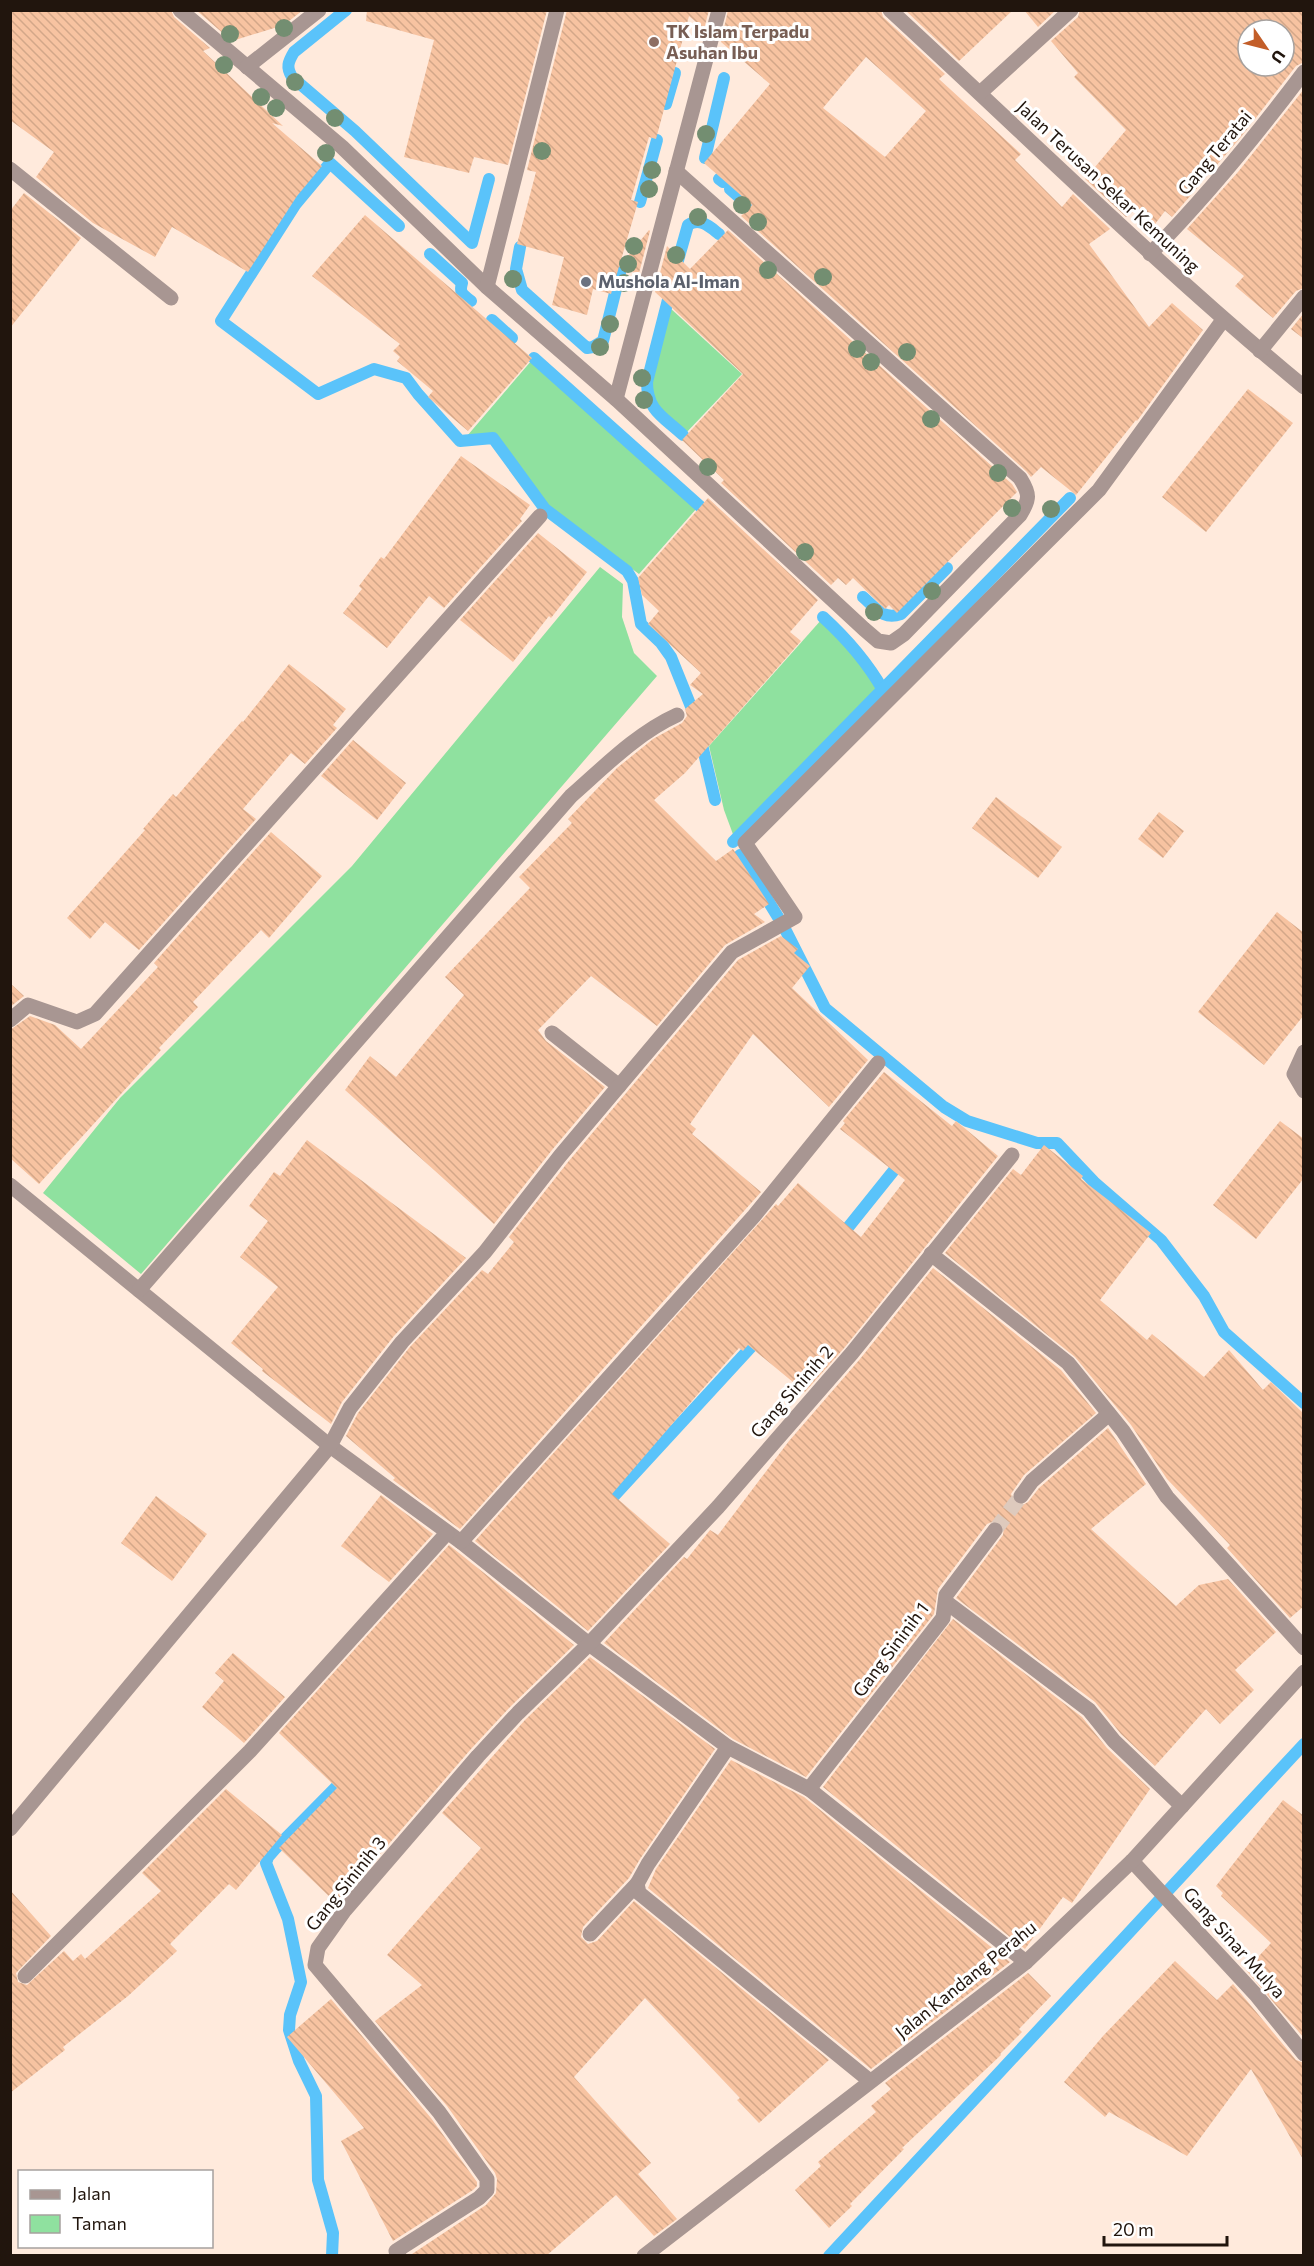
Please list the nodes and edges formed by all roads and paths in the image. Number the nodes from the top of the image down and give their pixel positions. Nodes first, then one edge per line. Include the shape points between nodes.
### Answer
1 (180, 10) edge
2 (319, 10) edge
3 (557, 10) edge
4 (719, 10) edge
5 (890, 10) edge
6 (1071, 10) edge
7 (247, 67) junction
8 (1304, 72) edge
9 (980, 93) junction
10 (10, 168) edge
11 (676, 171) junction
12 (1150, 254) junction
13 (487, 287) junction
14 (1304, 297) edge
15 (171, 298) dead end
16 (1223, 320) junction
17 (1260, 351) junction
18 (1304, 387) edge
19 (616, 399) junction
20 (540, 516) dead end
21 (677, 715) dead end
22 (10, 1020) edge
23 (552, 1033) dead end
24 (1304, 1052) edge
25 (878, 1063) dead end
26 (619, 1086) junction
27 (1304, 1091) edge
28 (1012, 1155) dead end
29 (10, 1185) edge
30 (931, 1254) junction
31 (139, 1290) junction
32 (1109, 1414) junction
33 (330, 1446) junction
34 (1021, 1496) tunnel mouth
35 (994, 1530) tunnel mouth
36 (447, 1533) junction
37 (461, 1542) junction
38 (946, 1602) junction
39 (589, 1644) junction
40 (1304, 1648) edge
41 (1304, 1672) edge
42 (728, 1747) junction
43 (809, 1789) junction
44 (1182, 1806) junction
45 (10, 1829) edge
46 (1132, 1861) junction
47 (637, 1884) junction
48 (590, 1934) dead end
49 (1026, 1962) junction
50 (25, 1976) dead end
51 (1304, 2054) edge
52 (870, 2081) junction
53 (399, 2256) edge
54 (644, 2256) edge

1 - 7 street
2 - 7 street
3 - 13 street
4 - 11 street
5 - 9 street, Jalan Terusan Sekar Kemuning
6 - 9 street
7 - 13 street via 342,147
8 - 12 street, Gang Teratai via 1259,132
9 - 12 street, Jalan Terusan Sekar Kemuning
10 - 15 street
11 - 19 street
11 - 19 street via 1020,478 1028,490 1027,503 1020,515 904,634 891,643 878,641
12 - 16 street, Jalan Terusan Sekar Kemuning
13 - 19 street
14 - 17 street
16 - 17 street, Jalan Terusan Sekar Kemuning
16 - 26 street via 1099,490 745,843 795,917 732,952
17 - 18 street, Jalan Terusan Sekar Kemuning
20 - 22 street via 95,1014 77,1022 28,1005
21 - 31 street via 662,721 571,796
23 - 26 street
24 - 27 street via 1294,1074
25 - 37 street via 754,1216
26 - 33 street via 485,1252 402,1342 350,1408
28 - 30 street, Gang Sininih 2
29 - 31 street
30 - 32 street via 1068,1363
30 - 39 street, Gang Sininih 2 via 852,1353 726,1498
31 - 33 street
32 - 34 street via 1032,1481
32 - 40 street via 1167,1497
33 - 36 street
33 - 45 street
35 - 38 street, Gang Sininih 1 via 946,1595
36 - 37 street
36 - 50 street via 250,1752
37 - 39 street
38 - 43 street, Gang Sininih 1 via 943,1618
38 - 44 street via 1089,1710 1114,1741
39 - 42 street
39 - 53 street, Gang Sininih 3 via 478,1756 345,1910 318,1948 315,1965 439,2112 487,2179 487,2190 479,2198 396,2251
41 - 44 street, Jalan Kandang Perahu
42 - 43 street
42 - 47 street
43 - 49 street
44 - 46 street, Jalan Kandang Perahu
46 - 49 street, Jalan Kandang Perahu
46 - 51 street, Gang Sinar Mulya via 1257,1996
47 - 48 street
47 - 52 street via 647,1901
49 - 52 street, Jalan Kandang Perahu
52 - 54 street, Jalan Kandang Perahu

